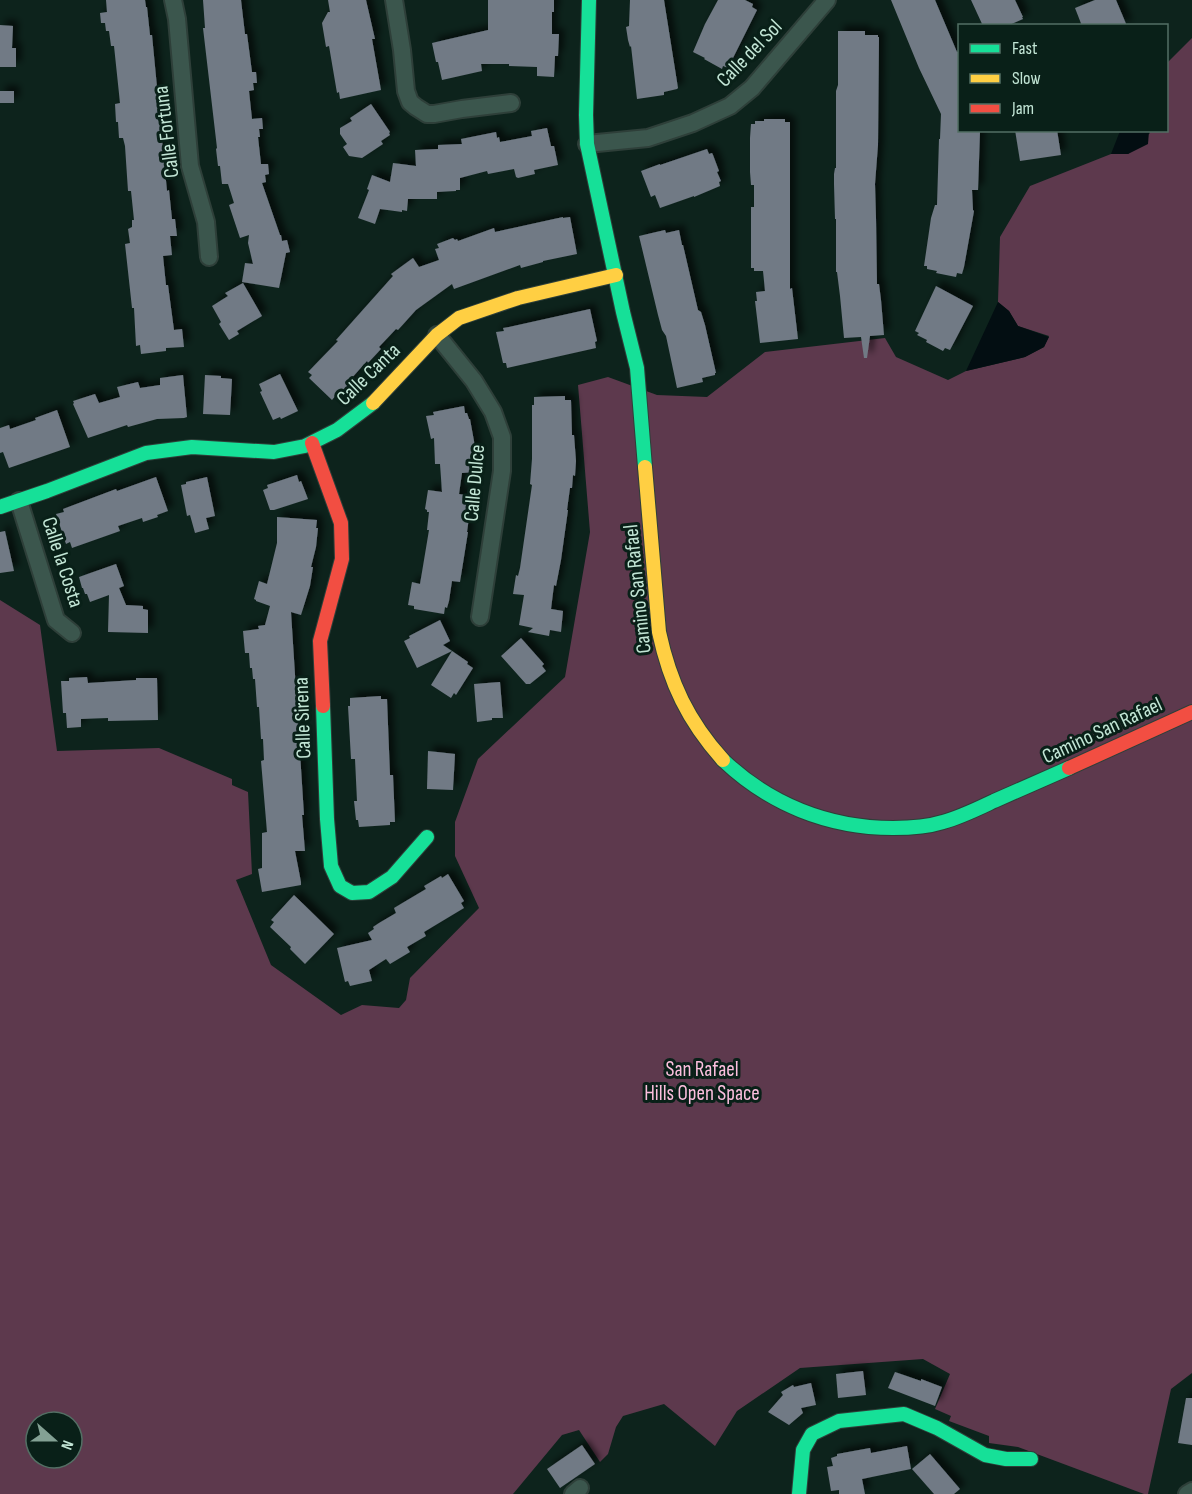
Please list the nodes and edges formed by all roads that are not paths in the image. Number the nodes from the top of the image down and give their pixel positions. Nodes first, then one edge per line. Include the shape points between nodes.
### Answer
1 (173, 0) edge
2 (394, 0) edge
3 (589, 0) edge
4 (827, 0) edge
5 (511, 103) dead end
6 (587, 144) junction
7 (209, 257) dead end
8 (616, 275) junction
9 (437, 335) junction
10 (312, 443) junction
11 (20, 501) junction
12 (0, 507) edge
13 (480, 617) dead end
14 (72, 633) dead end
15 (1192, 712) edge
16 (427, 837) dead end
17 (1030, 1459) dead end
18 (799, 1494) edge

1 - 7 street, Calle Fortuna via 190,166 206,222
2 - 5 street via 410,102 427,114
3 - 6 street, Camino San Rafael
4 - 6 street, Calle del Sol via 752,88 730,106 648,138
6 - 8 street, Camino San Rafael
8 - 9 street, Calle Canta via 479,311 459,318
8 - 15 street, Camino San Rafael via 637,368 662,650 679,699 707,744 761,792 803,814 840,824 869,828 931,825 960,816
9 - 10 street, Calle Canta via 370,406
9 - 13 street, Calle Dulce via 494,412 502,437 502,471
10 - 11 street, Calle Canta via 274,452 192,447 146,453
10 - 16 street, Calle Sirena via 341,523 342,559 320,641 331,866 340,886 352,893 369,892 392,878
11 - 12 street, Calle Canta
11 - 14 street, Calle la Costa via 56,620
17 - 18 street via 985,1455 904,1414 839,1421 812,1434 803,1450

